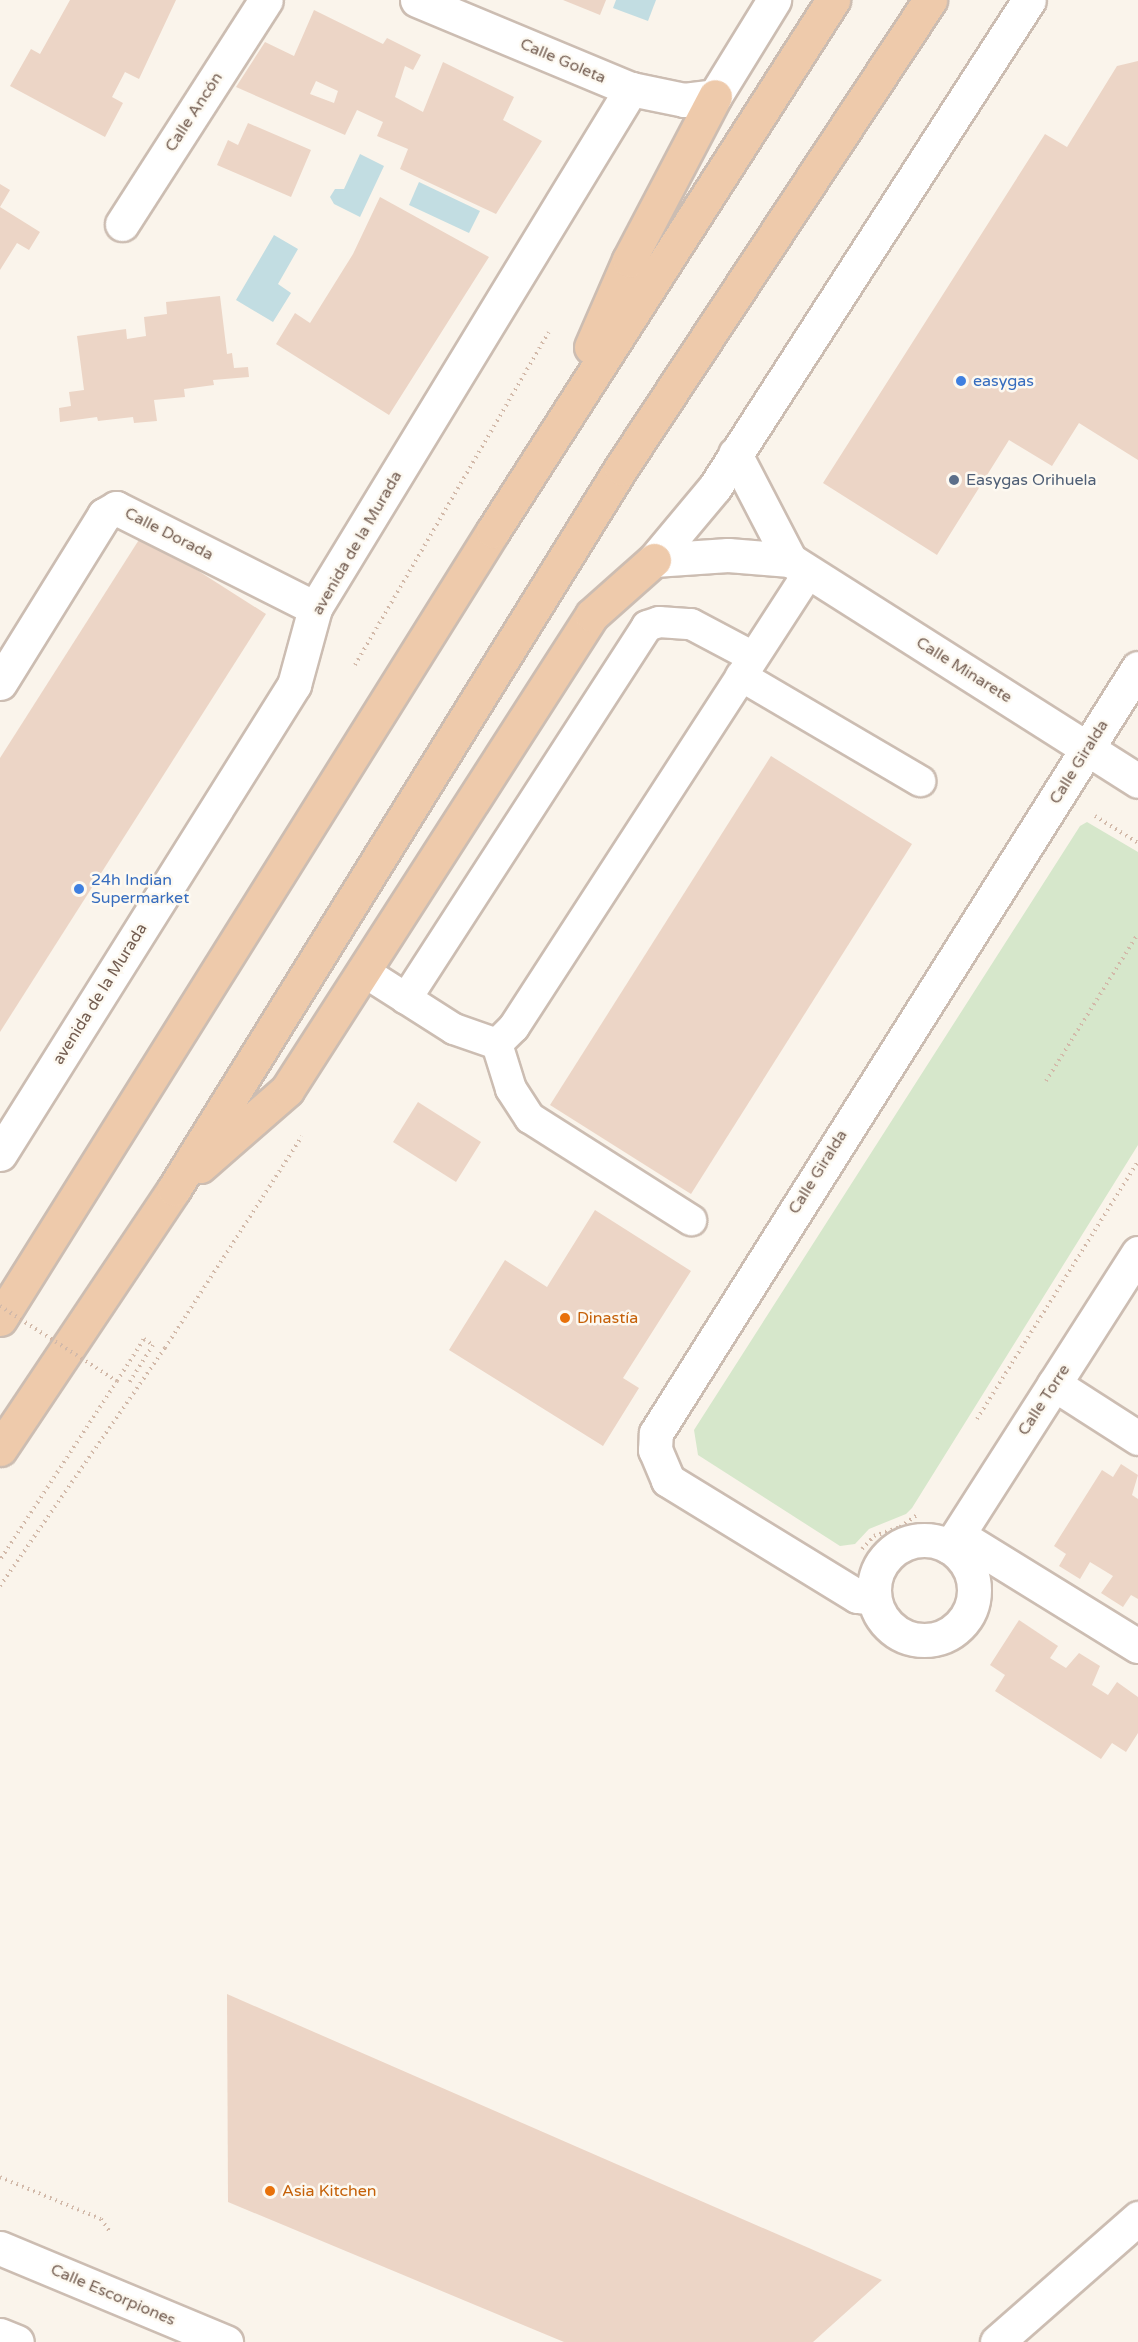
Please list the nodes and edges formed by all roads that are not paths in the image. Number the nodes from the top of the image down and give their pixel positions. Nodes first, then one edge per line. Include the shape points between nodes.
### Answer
1 (266, 0) edge
2 (417, 0) edge
3 (774, 0) edge
4 (833, 0) edge
5 (930, 0) edge
6 (1029, 0) edge
7 (631, 89) junction
8 (715, 96) junction
9 (122, 224) dead end
10 (548, 445) junction
11 (735, 454) junction
12 (654, 560) junction
13 (800, 566) junction
14 (315, 608) junction
15 (747, 667) junction
16 (1138, 668) edge
17 (0, 683) edge
18 (1087, 748) junction
19 (920, 781) dead end
20 (1138, 781) edge
21 (363, 971) junction
22 (406, 999) junction
23 (497, 1044) junction
24 (0, 1154) edge
25 (174, 1189) junction
26 (691, 1220) dead end
27 (1138, 1253) edge
28 (0, 1319) edge
29 (1054, 1384) junction
30 (1138, 1438) edge
31 (0, 1449) edge
32 (954, 1541) junction
33 (874, 1598) junction
34 (1138, 1646) edge
35 (1138, 2218) edge
36 (0, 2248) edge
37 (0, 2335) edge
38 (16, 2342) edge
39 (226, 2342) edge
40 (997, 2342) edge

1 - 9 street, Calle Ancón
2 - 7 street, Calle Goleta
3 - 8 street
4 - 10 highway
5 - 25 highway via 621,468
6 - 11 street
7 - 8 street, Calle Goleta via 684,100
7 - 14 street, avenida de la Murada
8 - 10 highway via 629,260
10 - 28 highway
11 - 12 street via 698,512
11 - 13 street
12 - 13 street, Calle Minarete via 728,555
12 - 21 highway via 592,615
13 - 15 lane
13 - 18 street, Calle Minarete
14 - 17 street, Calle Dorada via 116,508 104,515
14 - 24 street, avenida de la Murada via 294,685
15 - 19 lane
15 - 22 lane via 691,624 658,622 647,626
15 - 23 lane via 514,1027
16 - 18 street, Calle Giralda
18 - 20 street, Calle Minarete
18 - 33 street, Calle Giralda via 656,1432 655,1450 668,1480 857,1596
21 - 22 lane
21 - 25 highway via 287,1090
22 - 23 lane via 454,1029
23 - 26 lane via 511,1089 530,1118
25 - 31 highway
27 - 29 street, Calle Torre
29 - 30 street
29 - 32 street, Calle Torre
32 - 33 street via 918,1540 896,1549 879,1566
32 - 33 street via 974,1584 968,1614 959,1626 932,1639 902,1635 879,1614
32 - 34 street
35 - 40 street
36 - 39 street, Calle Escorpiones
37 - 38 street

